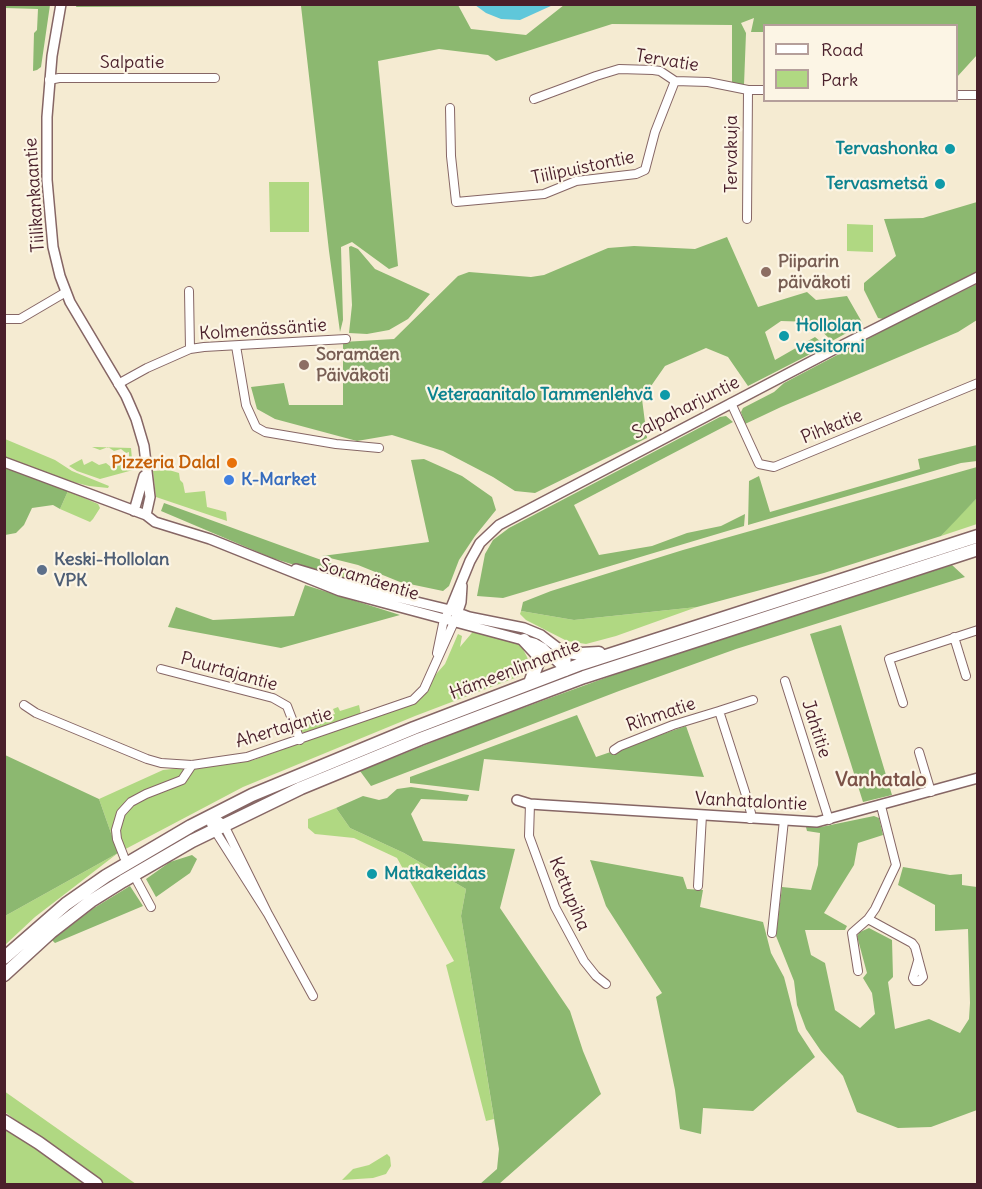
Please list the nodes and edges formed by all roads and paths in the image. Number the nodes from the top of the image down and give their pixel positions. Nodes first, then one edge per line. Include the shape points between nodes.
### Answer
1 (61, 4) edge
2 (215, 78) dead end
3 (50, 80) junction
4 (675, 81) junction
5 (748, 90) junction
6 (763, 90) edge
7 (958, 95) edge
8 (978, 95) edge
9 (534, 99) dead end
10 (450, 108) dead end
11 (747, 219) dead end
12 (978, 277) edge
13 (189, 291) dead end
14 (66, 292) junction
15 (4, 319) edge
16 (346, 339) dead end
17 (237, 346) junction
18 (190, 349) junction
19 (978, 383) edge
20 (118, 384) junction
21 (731, 404) junction
22 (379, 448) dead end
23 (4, 462) edge
24 (146, 471) junction
25 (134, 511) junction
26 (146, 515) junction
27 (978, 536) edge
28 (978, 549) edge
29 (276, 565) junction
30 (454, 615) junction
31 (444, 619) junction
32 (978, 630) edge
33 (954, 637) junction
34 (524, 640) junction
35 (621, 650) junction
36 (562, 651) junction
37 (435, 667) junction
38 (161, 669) dead end
39 (566, 670) junction
40 (966, 676) dead end
41 (785, 681) dead end
42 (570, 682) junction
43 (530, 683) junction
44 (753, 699) dead end
45 (903, 703) dead end
46 (24, 705) dead end
47 (719, 711) junction
48 (300, 740) junction
49 (614, 750) dead end
50 (919, 752) dead end
51 (192, 765) junction
52 (978, 778) edge
53 (930, 792) junction
54 (517, 800) dead end
55 (530, 804) junction
56 (881, 806) junction
57 (211, 815) junction
58 (702, 815) junction
59 (750, 819) junction
60 (829, 819) junction
61 (783, 820) junction
62 (219, 827) junction
63 (124, 857) dead end
64 (136, 881) dead end
65 (698, 886) dead end
66 (151, 907) dead end
67 (868, 919) junction
68 (772, 933) dead end
69 (4, 958) edge
70 (918, 961) dead end
71 (858, 971) dead end
72 (4, 975) edge
73 (606, 984) dead end
74 (313, 996) dead end
75 (4, 1121) edge
76 (96, 1185) edge

1 - 3 street, Tiilikankaantie
2 - 3 street, Salpatie
3 - 14 street, Tiilikankaantie via 46,152 49,214
4 - 5 street, Tervatie via 708,82
4 - 9 street, Tervatie via 660,71 619,69
4 - 10 street, Tiilipuistontie via 645,170 576,181 544,194 456,202
5 - 6 street, Tervatie
5 - 11 street, Tervakuja
7 - 8 street
12 - 21 street, Salpaharjuntie
13 - 18 street
14 - 15 street via 20,319
14 - 20 street, Tiilikankaantie
16 - 17 street, Kolmenässäntie
17 - 18 street, Kolmenässäntie
17 - 22 street via 246,405 256,427 265,432
18 - 20 street, Kolmenässäntie
19 - 21 street, Pihkatie via 774,467 759,464
20 - 24 street, Tiilikankaantie via 140,429
21 - 30 street, Salpaharjuntie via 499,525 480,543 470,561 461,602
23 - 25 street, Soramäentie
24 - 25 street, Tiilikankaantie
24 - 26 street, Tiilikankaantie via 150,497
25 - 26 street, Soramäentie
26 - 29 street, Soramäentie via 155,522
27 - 35 main road, Hämeenlinnantie
28 - 42 main road, Hämeenlinnantie
29 - 30 street, Soramäentie
29 - 31 street, Soramäentie via 340,591
30 - 31 street, Soramäentie
30 - 34 street, Soramäentie
30 - 36 street, Soramäentie via 524,628
30 - 37 street, Ahertajantie
31 - 37 street, Ahertajantie
32 - 33 street
33 - 40 street
33 - 45 street via 889,658
34 - 39 street, Soramäentie via 543,648
34 - 43 main road via 537,654
35 - 36 main road via 592,654
35 - 39 main road, Hämeenlinnantie
36 - 39 street, Soramäentie
37 - 48 street, Ahertajantie via 424,689 413,700
38 - 48 street, Puurtajantie via 273,698 286,706
39 - 42 street, Soramäentie
39 - 43 main road, Hämeenlinnantie
41 - 60 street, Jahtitie
42 - 62 main road, Hämeenlinnantie via 301,788
43 - 57 main road, Hämeenlinnantie via 308,771
44 - 47 street, Rihmatie
46 - 51 street, Ahertajantie via 36,714 147,759
47 - 49 street, Rihmatie
47 - 59 street, Rihmatie
48 - 51 street, Ahertajantie via 248,757
50 - 53 street
51 - 63 street via 182,780 125,807 116,830
52 - 53 street, Vanhatalontie
53 - 56 street, Vanhatalontie
54 - 55 street, Vanhatalontie
55 - 58 street, Vanhatalontie
55 - 73 street, Kettupiha via 529,836 555,907 584,961
56 - 60 street, Vanhatalontie
56 - 67 street via 897,865
57 - 62 street
57 - 69 main road, Hämeenlinnantie via 87,888
58 - 59 street, Vanhatalontie
58 - 65 street
59 - 61 street, Vanhatalontie
60 - 61 street, Vanhatalontie
61 - 68 street
62 - 72 main road, Hämeenlinnantie via 91,901
62 - 74 street
64 - 66 street
67 - 70 street via 912,943
67 - 71 street via 855,928 851,937
75 - 76 main road

